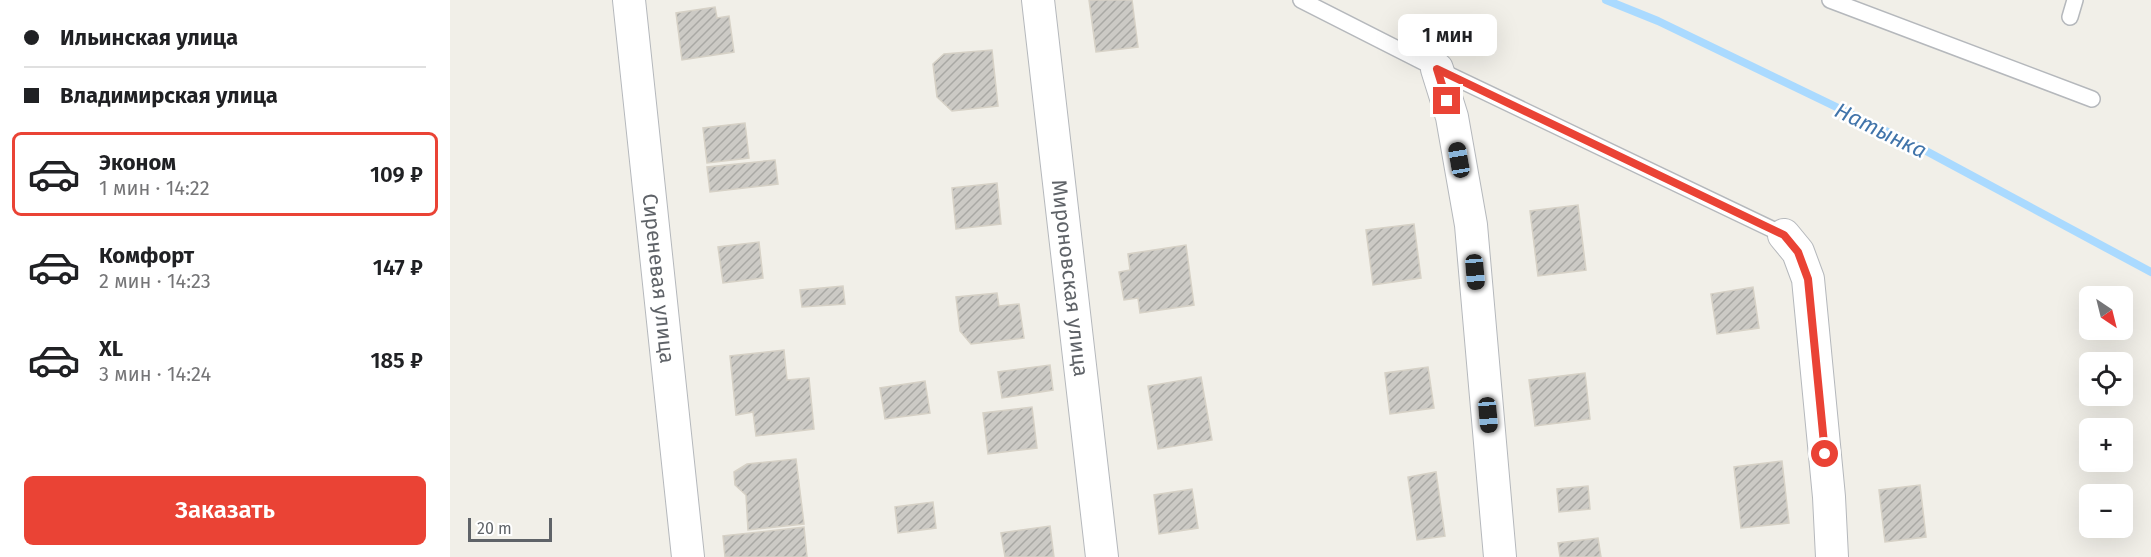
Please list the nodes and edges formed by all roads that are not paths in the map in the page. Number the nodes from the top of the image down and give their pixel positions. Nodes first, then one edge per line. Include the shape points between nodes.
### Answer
1 (629, 0) edge
2 (1038, 0) edge
3 (1301, 0) edge
4 (1830, 0) edge
5 (2075, 0) edge
6 (2070, 17) dead end
7 (1437, 69) junction
8 (2092, 99) dead end
9 (1784, 235) joint
10 (687, 557) edge
11 (1102, 557) edge
12 (1500, 557) edge
13 (1832, 557) edge

1 - 10 street, Сиреневая улица
2 - 11 street, Мироновская улица
3 - 7 lane
4 - 8 lane
5 - 6 lane
7 - 9 lane
7 - 12 street via 1452,117 1471,225
9 - 13 street via 1798,252 1808,279

